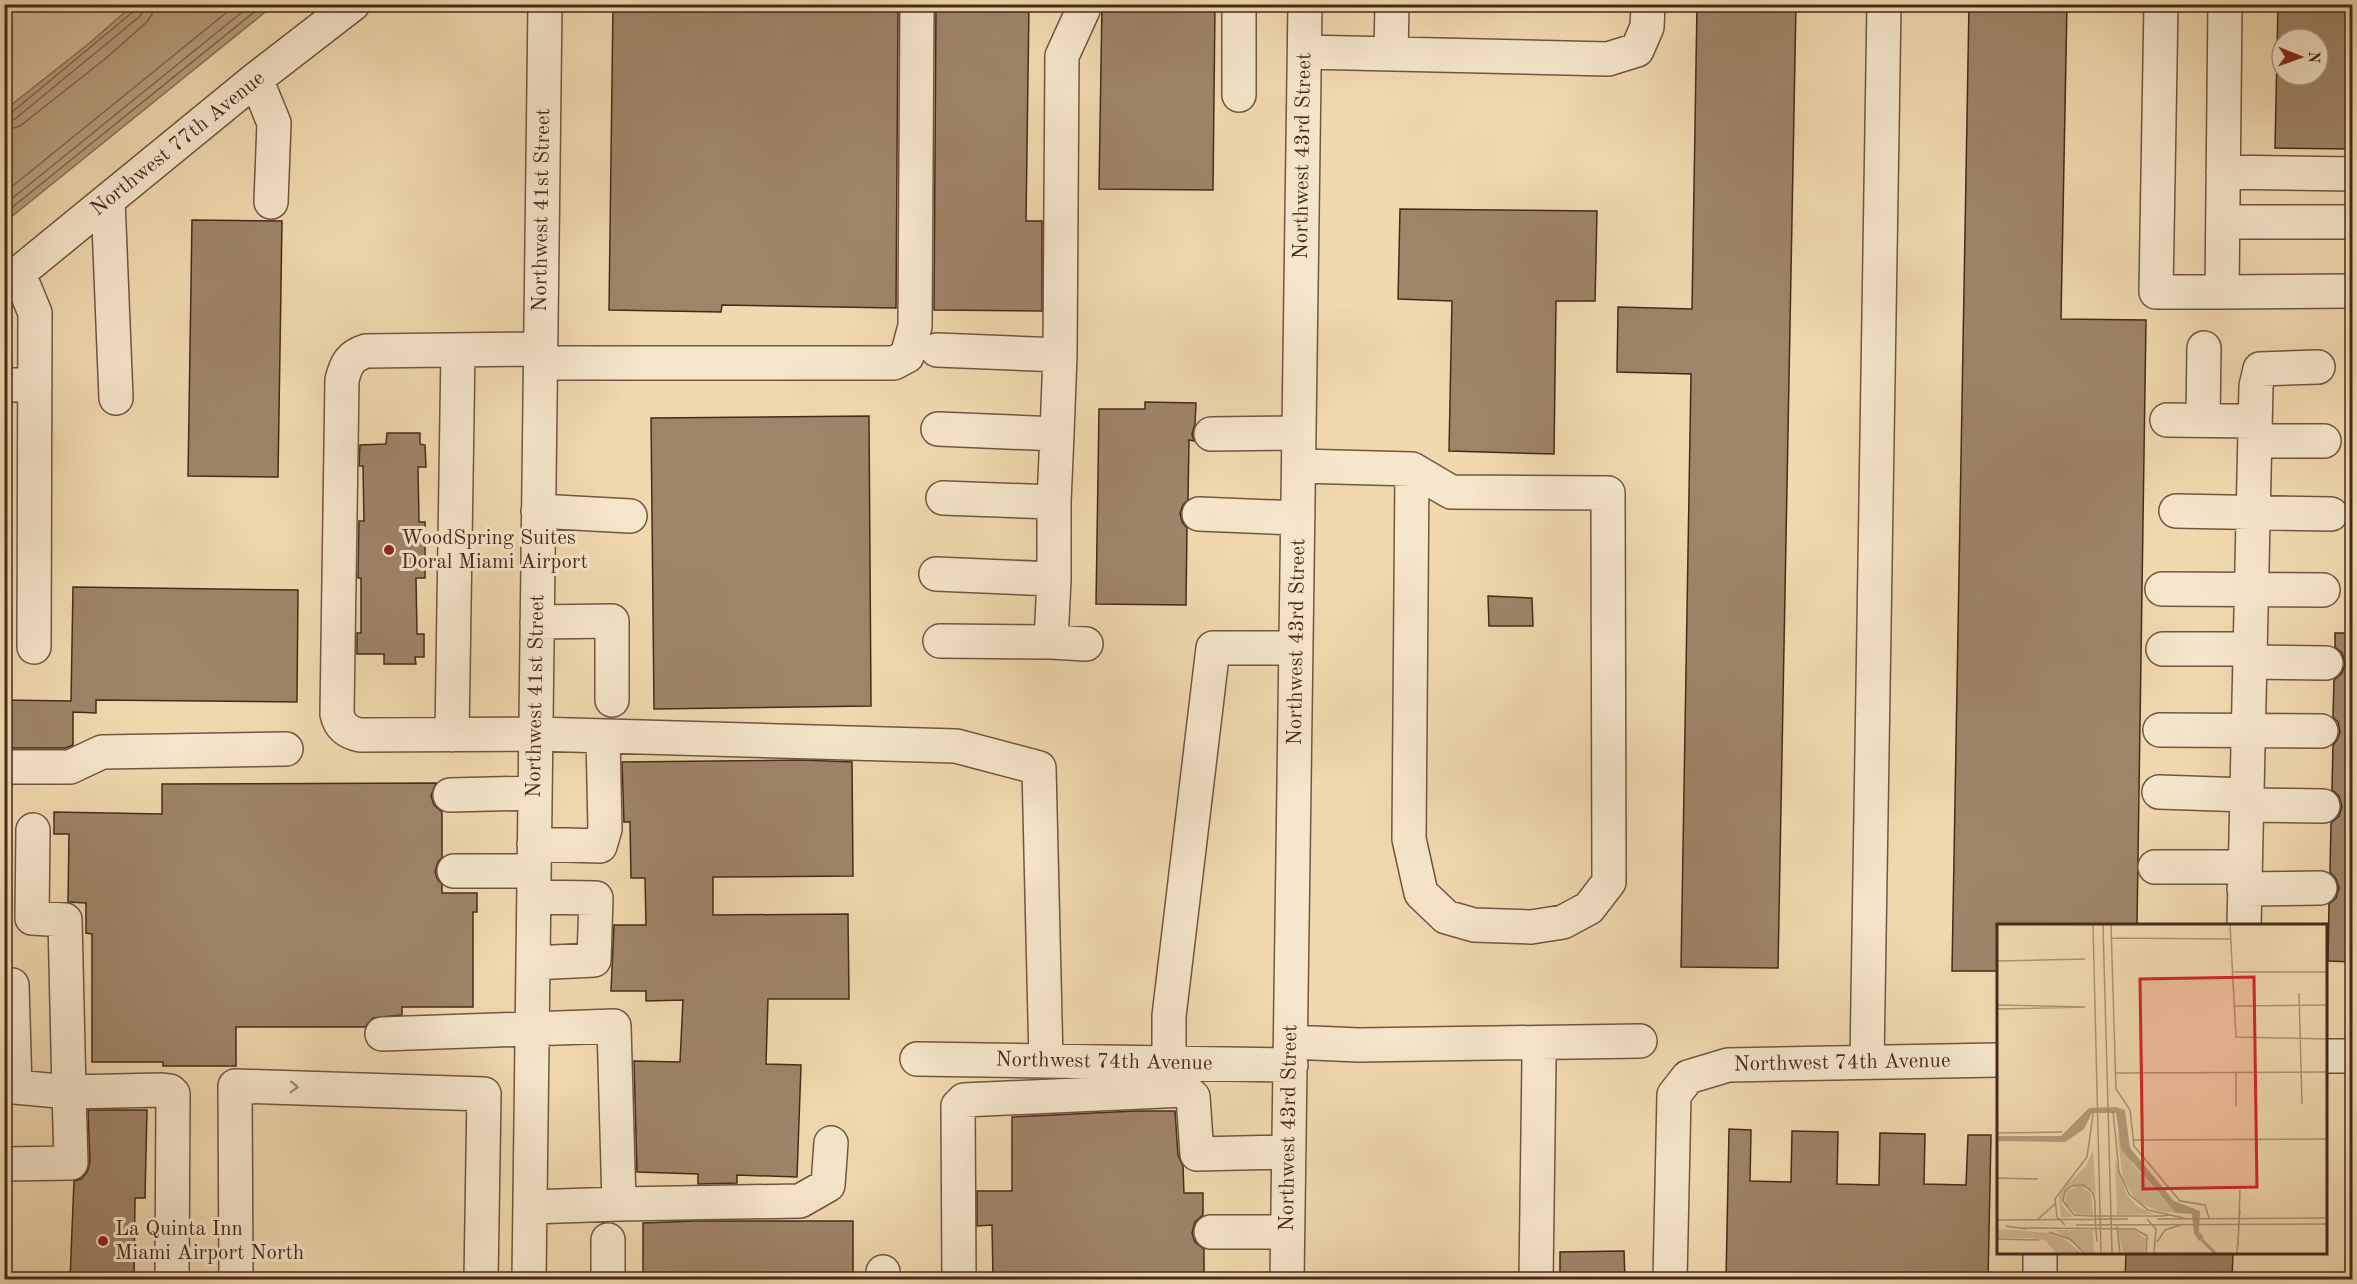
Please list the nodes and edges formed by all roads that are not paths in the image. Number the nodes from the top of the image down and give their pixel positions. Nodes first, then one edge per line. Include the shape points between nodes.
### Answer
1 (352, 4) edge
2 (545, 4) edge
3 (916, 4) edge
4 (1083, 4) edge
5 (1239, 4) edge
6 (1305, 4) edge
7 (1392, 4) edge
8 (1648, 4) edge
9 (1884, 4) edge
10 (2162, 4) edge
11 (2225, 4) edge
12 (1305, 52) junction
13 (1391, 54) junction
14 (256, 79) junction
15 (1239, 95) dead end
16 (2223, 172) junction
17 (2352, 174) edge
18 (108, 200) junction
19 (271, 202) dead end
20 (2223, 222) junction
21 (2352, 222) edge
22 (12, 279) edge
23 (2352, 291) edge
24 (2222, 292) junction
25 (2204, 348) dead end
26 (458, 350) junction
27 (937, 350) dead end
28 (1060, 355) junction
29 (541, 356) junction
30 (2318, 367) dead end
31 (20, 385) edge
32 (116, 398) dead end
33 (2167, 420) dead end
34 (2203, 420) junction
35 (938, 429) dead end
36 (2255, 431) junction
37 (1299, 433) junction
38 (1057, 434) junction
39 (1211, 434) dead end
40 (2324, 441) dead end
41 (1299, 466) junction
42 (1412, 468) junction
43 (943, 498) dead end
44 (1054, 502) junction
45 (538, 511) junction
46 (2176, 511) dead end
47 (1199, 514) dead end
48 (2253, 514) junction
49 (2331, 514) dead end
50 (630, 516) dead end
51 (1298, 518) junction
52 (936, 574) dead end
53 (1054, 579) junction
54 (2162, 589) dead end
55 (2251, 589) junction
56 (2323, 590) dead end
57 (537, 622) junction
58 (940, 641) dead end
59 (1051, 642) junction
60 (1086, 644) dead end
61 (34, 647) dead end
62 (1296, 648) junction
63 (2163, 649) dead end
64 (2249, 655) junction
65 (2326, 663) dead end
66 (612, 700) dead end
67 (2160, 730) dead end
68 (2248, 730) junction
69 (2321, 731) dead end
70 (536, 734) junction
71 (452, 735) junction
72 (603, 736) junction
73 (286, 749) dead end
74 (4, 767) edge
75 (2159, 792) dead end
76 (535, 793) junction
77 (450, 795) dead end
78 (2247, 800) junction
79 (2323, 806) dead end
80 (33, 830) dead end
81 (2155, 867) dead end
82 (454, 871) dead end
83 (534, 871) junction
84 (2245, 878) junction
85 (2320, 888) dead end
86 (2244, 924) edge
87 (533, 963) junction
88 (12, 985) dead end
89 (532, 1029) junction
90 (382, 1034) dead end
91 (1640, 1041) dead end
92 (1291, 1053) junction
93 (2327, 1056) edge
94 (2352, 1056) edge
95 (917, 1059) dead end
96 (1539, 1060) dead end
97 (1997, 1060) edge
98 (1046, 1061) junction
99 (1867, 1062) junction
100 (1169, 1063) junction
101 (10, 1087) edge
102 (69, 1092) junction
103 (831, 1143) dead end
104 (1288, 1152) junction
105 (4, 1164) edge
106 (619, 1204) junction
107 (530, 1207) junction
108 (1211, 1232) dead end
109 (1287, 1232) junction
110 (608, 1240) dead end
111 (2040, 1254) edge
112 (172, 1280) edge
113 (236, 1280) edge
114 (481, 1280) edge
115 (529, 1280) edge
116 (608, 1280) edge
117 (959, 1280) edge
118 (1287, 1280) edge
119 (1536, 1280) edge
120 (1670, 1280) edge
121 (2040, 1280) edge

1 - 14 street, Northwest 77th Avenue
2 - 29 street, Northwest 41st Street
3 - 29 street via 915,326 907,356 894,363
4 - 28 street via 1062,56
5 - 15 street
6 - 12 street, Northwest 43rd Street
7 - 13 street
8 - 13 street via 1647,27 1637,50 1608,59
9 - 99 street
10 - 24 street via 2156,292
11 - 16 street
12 - 13 street
12 - 37 street, Northwest 43rd Street
14 - 18 street, Northwest 77th Avenue
14 - 19 street via 274,123
16 - 17 street
16 - 20 street
18 - 22 street, Northwest 77th Avenue
18 - 32 street
20 - 21 street
20 - 24 street
22 - 31 street via 35,313
23 - 24 street
25 - 34 street
26 - 29 street
26 - 71 street
26 - 71 street via 366,351 346,364 342,380 339,721 351,733 360,735
27 - 28 street
28 - 38 street
29 - 45 street, Northwest 41st Street
30 - 36 street via 2260,369
31 - 61 street
33 - 34 street
34 - 36 street
35 - 38 street
36 - 40 street
36 - 48 street
37 - 39 street
37 - 41 street, Northwest 43rd Street
38 - 44 street
41 - 42 street
41 - 51 street, Northwest 43rd Street
42 - 42 street via 1451,492 1608,493 1609,882 1589,908 1563,922 1531,927 1474,925 1446,917 1421,893 1409,839
43 - 44 street
44 - 53 street
45 - 50 street
45 - 57 street, Northwest 41st Street
46 - 48 street
47 - 51 street
48 - 49 street
48 - 55 street
51 - 62 street, Northwest 43rd Street
52 - 53 street
53 - 59 street
54 - 55 street
55 - 56 street
55 - 64 street
57 - 66 street via 612,621
57 - 70 street, Northwest 41st Street
58 - 59 street
59 - 60 street
62 - 92 street, Northwest 43rd Street
62 - 100 street via 1213,648 1169,1016
63 - 64 street
64 - 65 street
64 - 68 street
67 - 68 street
68 - 69 street
68 - 78 street
70 - 71 street
70 - 72 street
70 - 76 street, Northwest 41st Street
72 - 83 street via 604,829 600,846
72 - 98 street via 956,746 1039,768
73 - 74 street via 102,752 70,767
75 - 78 street
76 - 77 street
76 - 83 street, Northwest 41st Street
78 - 79 street
78 - 84 street
80 - 102 street via 32,918 65,920
81 - 84 street
82 - 83 street
83 - 87 street, Northwest 41st Street
83 - 87 street via 596,898 594,960
84 - 85 street
84 - 86 street
87 - 89 street, Northwest 41st Street
88 - 101 street
89 - 90 street
89 - 106 street via 614,1026
89 - 107 street, Northwest 41st Street
91 - 92 street, Northwest 74th Avenue via 1359,1045
92 - 100 street, Northwest 74th Avenue
92 - 104 street, Northwest 43rd Street
93 - 94 street
95 - 98 street, Northwest 74th Avenue
96 - 119 street
97 - 99 street, Northwest 74th Avenue
98 - 100 street, Northwest 74th Avenue
99 - 120 street, Northwest 74th Avenue via 1728,1065 1688,1077 1674,1095
101 - 102 street
102 - 105 street via 70,1163
102 - 112 street via 166,1090 173,1094
103 - 106 street via 828,1185 800,1201
104 - 109 street, Northwest 43rd Street
104 - 117 street via 1197,1154 1193,1097 1185,1090 964,1100 958,1106
106 - 107 street
107 - 115 street, Northwest 41st Street
108 - 109 street
109 - 118 street, Northwest 43rd Street
110 - 116 street
111 - 121 street
113 -> 114 street via 235,1086 484,1094

